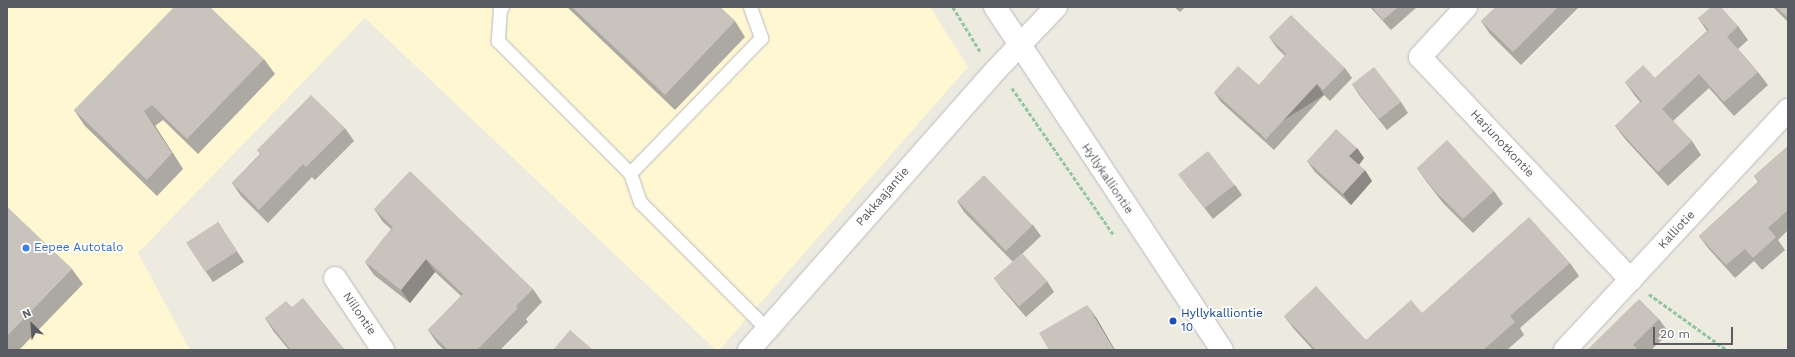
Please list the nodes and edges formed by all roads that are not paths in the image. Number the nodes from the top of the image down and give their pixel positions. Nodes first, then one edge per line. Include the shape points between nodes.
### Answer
1 (502, 7) edge
2 (750, 7) edge
3 (995, 7) edge
4 (1056, 7) edge
5 (1466, 7) edge
6 (1019, 46) junction
7 (1788, 110) edge
8 (630, 172) junction
9 (335, 278) dead end
10 (1631, 280) junction
11 (767, 329) junction
12 (384, 350) edge
13 (749, 350) edge
14 (1222, 350) edge
15 (1565, 350) edge

1 - 8 lane via 498,41
2 - 8 lane via 761,38
3 - 6 street, Hyllykalliontie
4 - 6 street, Pakkaajantie
5 - 10 street, Harjunotkontie via 1420,58
6 - 11 street, Pakkaajantie
6 - 14 street, Hyllykalliontie
7 - 10 street, Kalliotie
8 - 11 lane via 640,202
9 - 12 street, Niilontie
10 - 15 street, Kalliotie
11 - 13 street, Pakkaajantie

